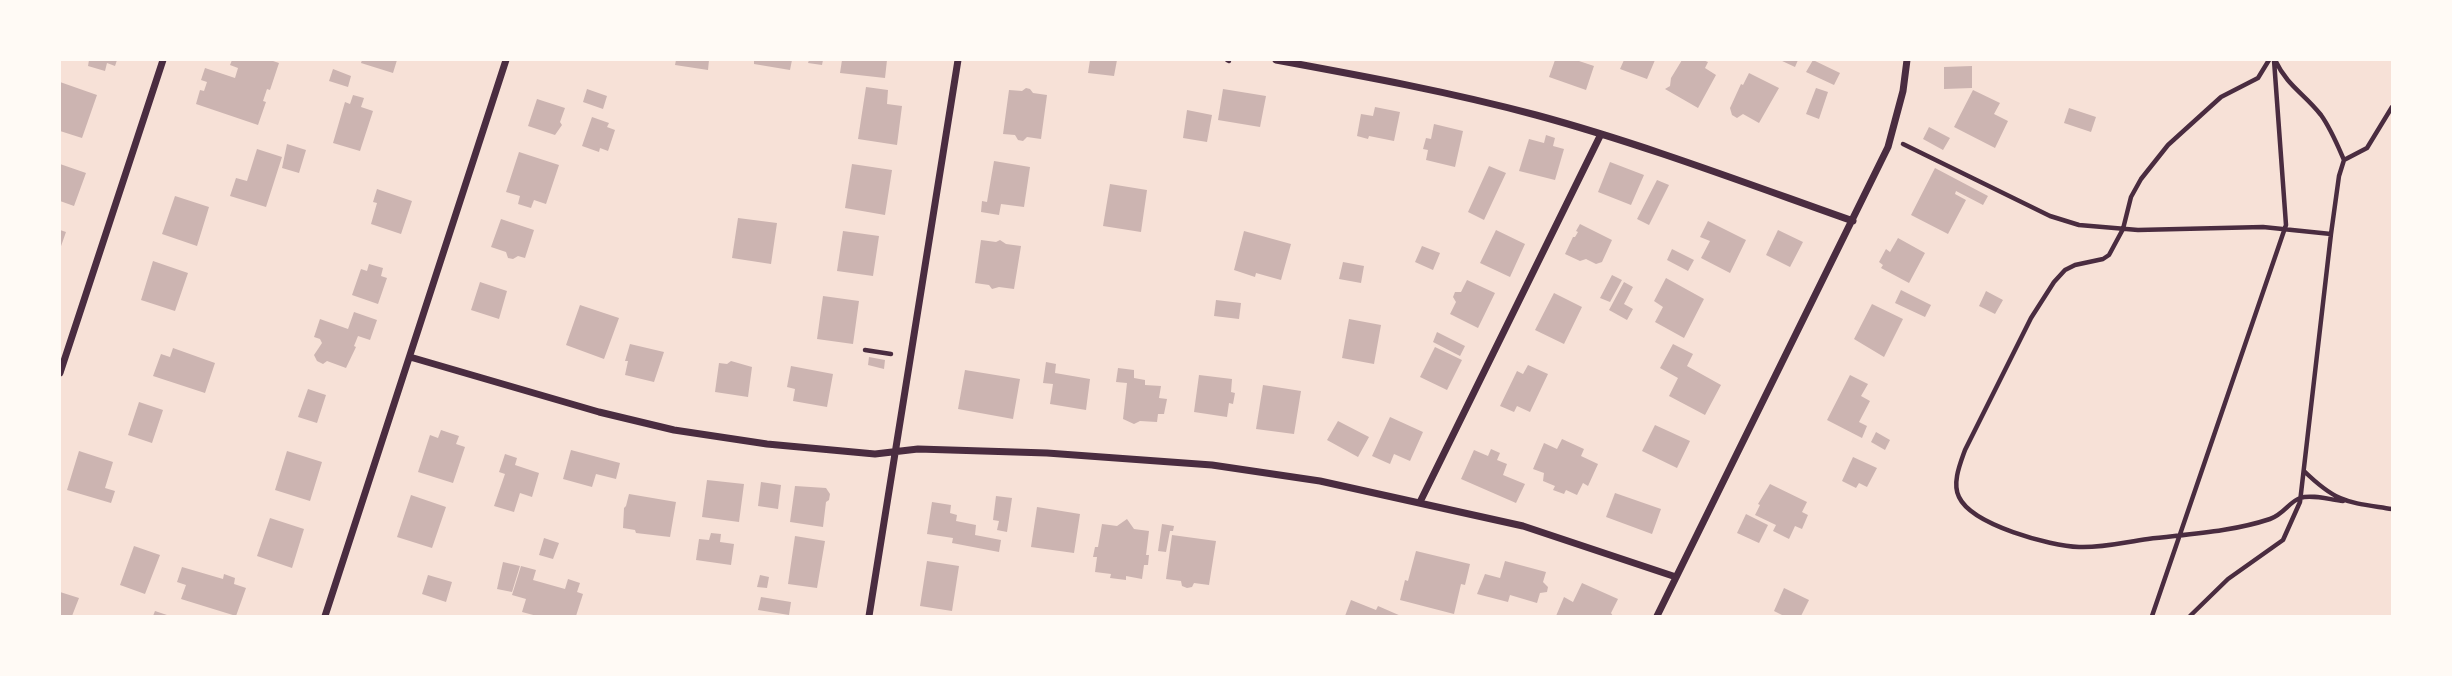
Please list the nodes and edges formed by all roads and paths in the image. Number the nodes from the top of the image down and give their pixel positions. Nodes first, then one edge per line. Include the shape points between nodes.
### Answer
1 (163, 60) edge
2 (506, 60) edge
3 (958, 60) edge
4 (1276, 60) edge
5 (1907, 60) edge
6 (2273, 60) edge
7 (2392, 107) edge
8 (1601, 134) junction
9 (1891, 138) junction
10 (2344, 160) junction
11 (1853, 221) junction
12 (2123, 229) junction
13 (2284, 229) junction
14 (2331, 234) junction
15 (865, 349) dead end
16 (891, 354) dead end
17 (410, 357) junction
18 (60, 373) edge
19 (894, 453) junction
20 (2304, 471) junction
21 (2301, 498) junction
22 (2343, 501) junction
23 (1420, 502) junction
24 (2392, 509) edge
25 (2180, 535) junction
26 (1676, 577) junction
27 (325, 617) edge
28 (869, 617) edge
29 (1657, 617) edge
30 (2152, 617) edge
31 (2190, 617) edge

1 - 18 street
2 - 17 street
3 - 19 street
4 - 8 street via 1419,86
5 - 9 street
6 - 10 path via 2320,114
6 - 12 path via 2258,78 2221,97 2168,145 2131,197
6 - 13 path
7 - 10 path via 2367,148
8 - 11 street
8 - 23 street
9 - 11 street
9 - 12 path via 2059,220
10 - 14 path
11 - 26 street
12 - 13 path
12 - 25 path via 2109,255 2065,270 2031,318 1965,450 1958,495 1964,506 2002,528 2054,543 2106,546
13 - 14 path
13 - 25 path
14 - 20 path
15 - 16 path
17 - 19 street via 674,430 777,445
17 - 27 street
19 - 23 street via 918,449 1047,453 1212,465
19 - 28 street
20 - 21 path
20 - 22 path
21 - 22 path
21 - 25 path via 2270,519
21 - 31 path via 2283,540 2228,579
22 - 24 path
23 - 26 street via 1523,526
25 - 30 path
26 - 29 street

